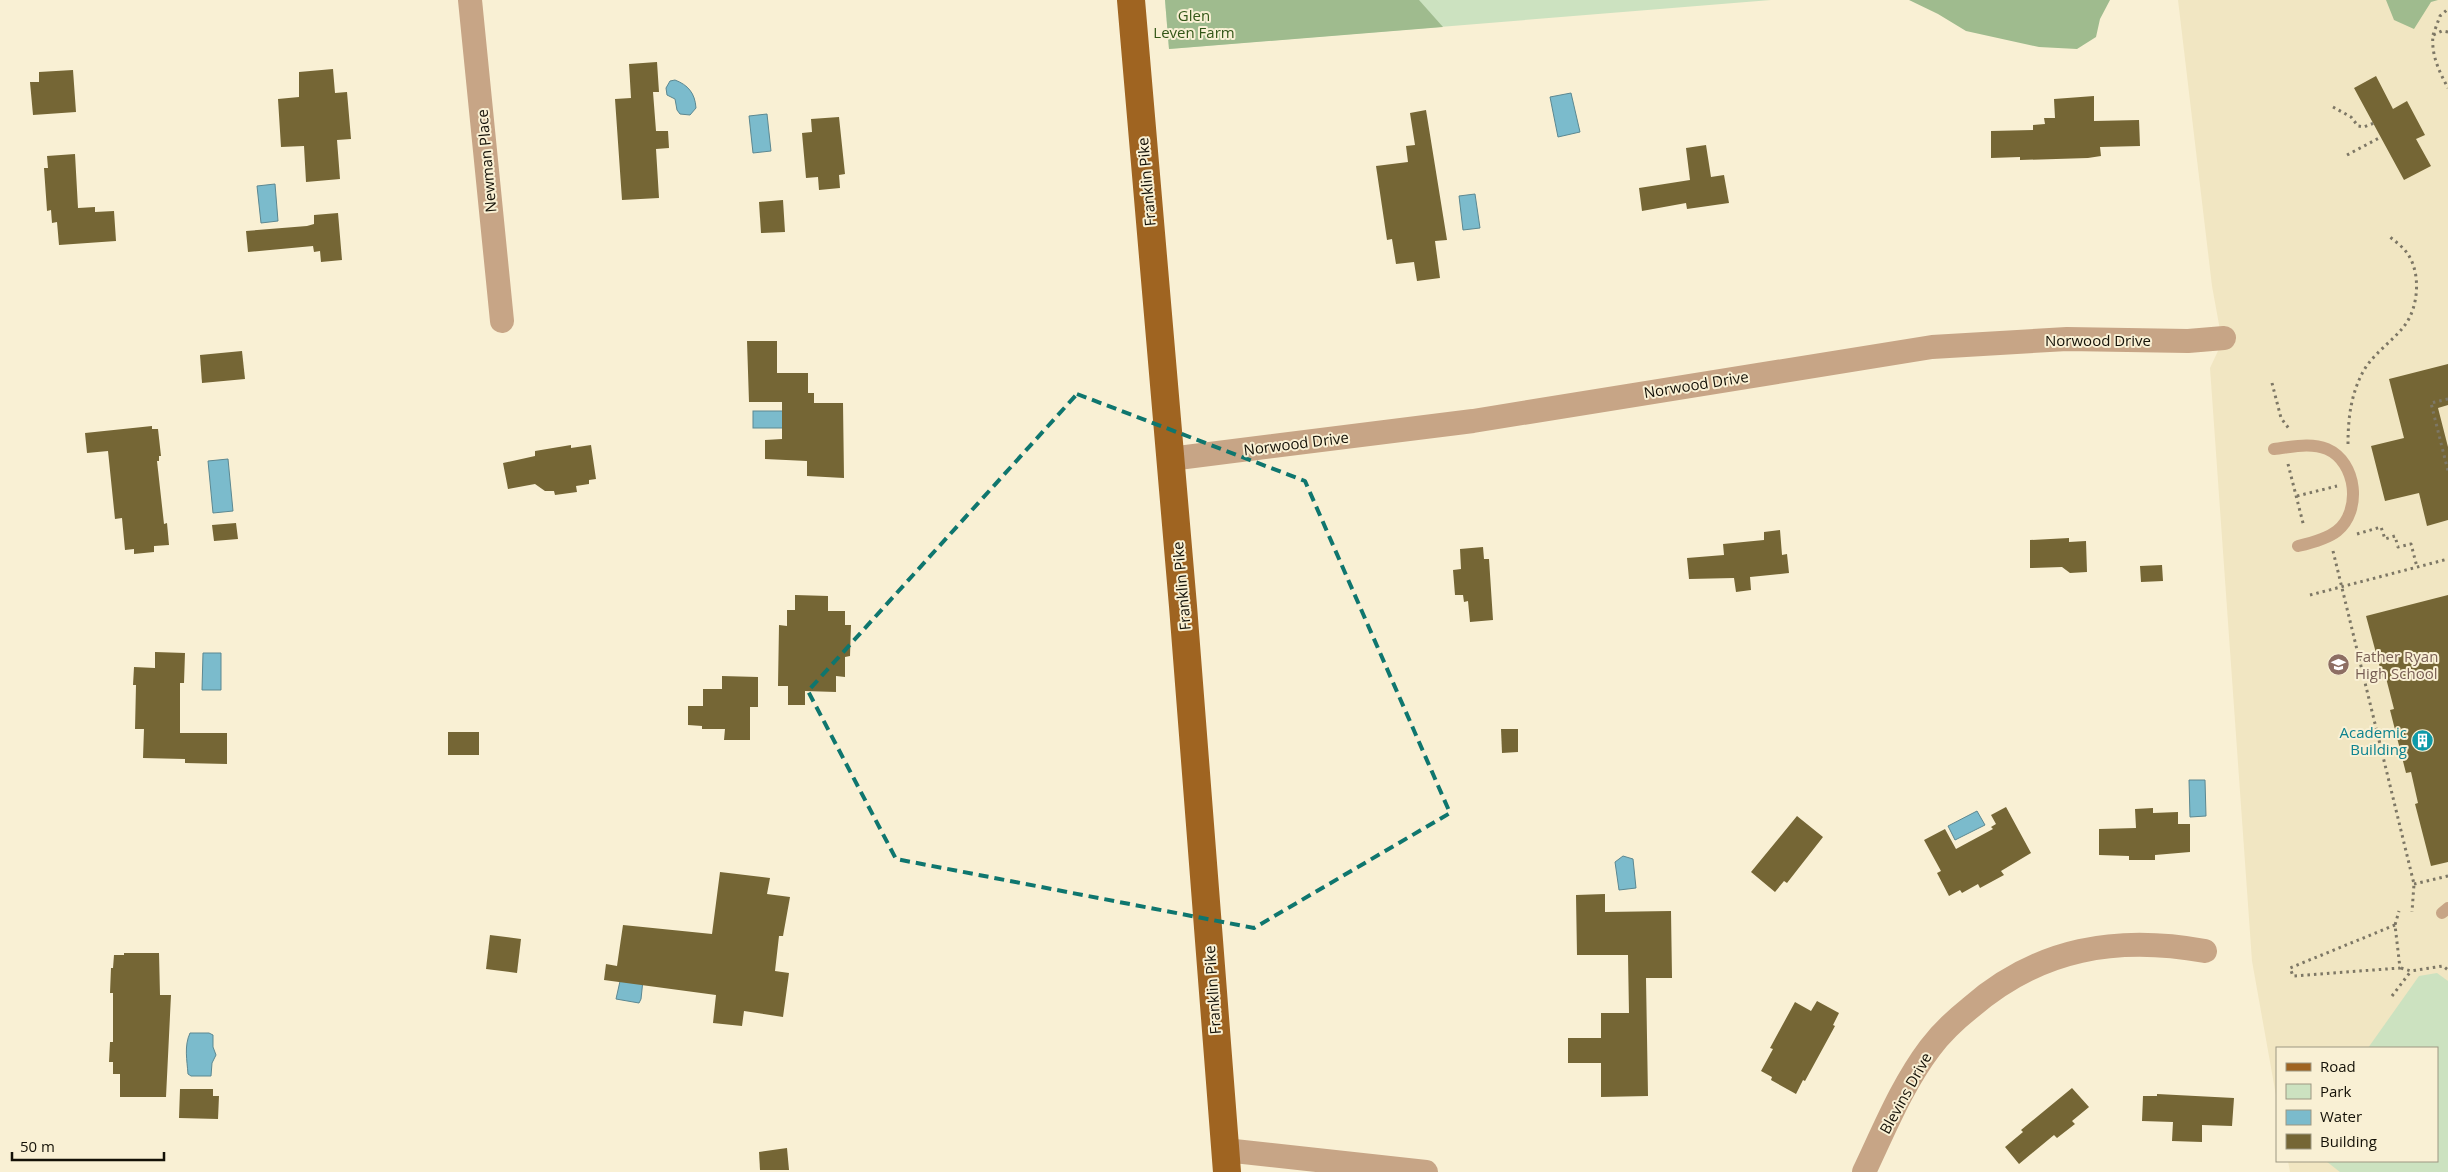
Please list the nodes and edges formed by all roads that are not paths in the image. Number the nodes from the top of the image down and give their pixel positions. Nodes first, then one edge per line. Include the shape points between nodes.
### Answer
1 (470, 0) edge
2 (1131, 0) edge
3 (502, 321) dead end
4 (2224, 338) dead end
5 (2274, 449) dead end
6 (1170, 459) junction
7 (2298, 546) dead end
8 (2205, 951) dead end
9 (1226, 1161) edge
10 (1426, 1172) edge
11 (1864, 1172) edge

1 - 3 street, Newman Place
2 - 6 main road, Franklin Pike
4 - 6 street, Norwood Drive via 2057,340 1938,346 1473,421
5 - 7 lane via 2302,445 2328,450 2342,462 2352,483 2352,506 2346,522 2325,538
6 - 9 main road, Franklin Pike
8 - 11 street, Blevins Drive via 2130,944 2082,950 2040,964 1987,993 1948,1026 1922,1059 1897,1102
9 - 10 street

